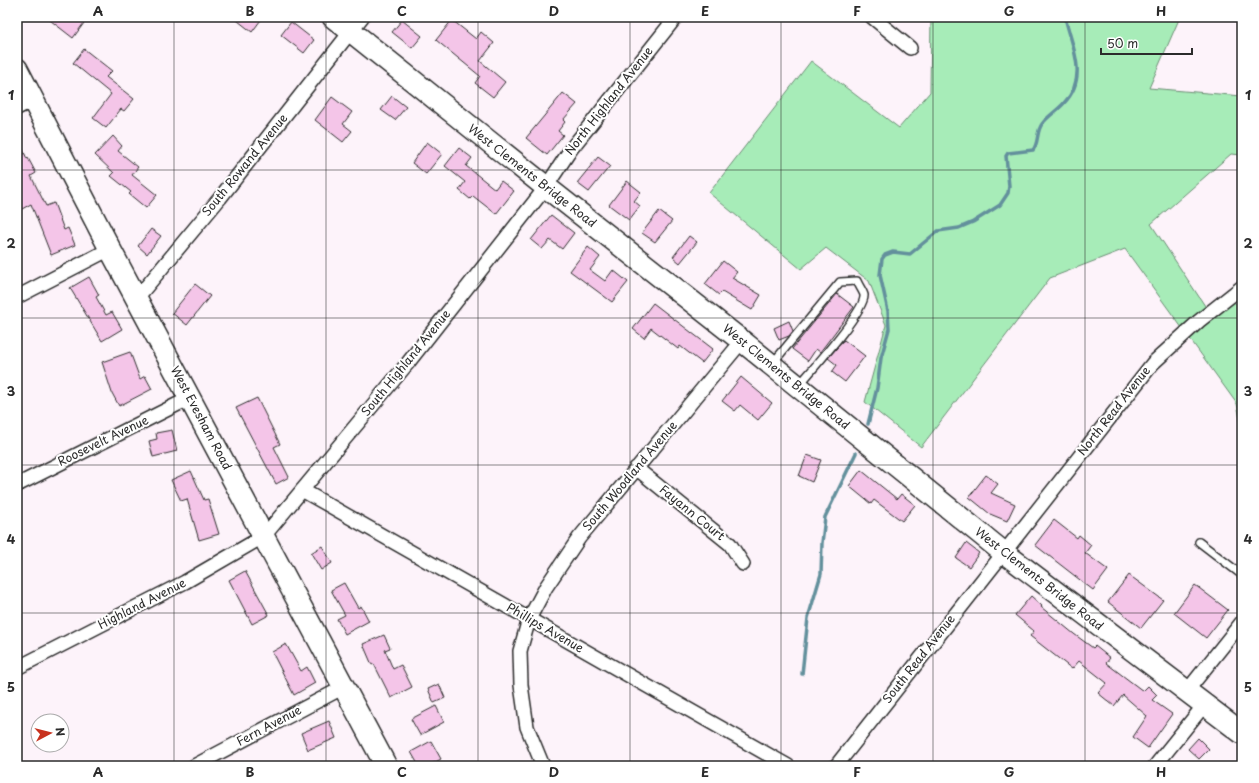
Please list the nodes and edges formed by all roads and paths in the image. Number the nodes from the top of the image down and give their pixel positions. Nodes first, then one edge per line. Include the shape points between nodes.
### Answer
1 (333, 17) edge
2 (676, 17) edge
3 (872, 17) edge
4 (357, 24) edge
5 (910, 48) dead end
6 (17, 69) edge
7 (25, 104) edge
8 (546, 187) junction
9 (110, 249) junction
10 (1242, 287) edge
11 (17, 297) edge
12 (137, 298) junction
13 (742, 341) junction
14 (772, 364) junction
15 (798, 386) junction
16 (190, 398) junction
17 (636, 468) junction
18 (17, 485) edge
19 (302, 490) junction
20 (264, 536) junction
21 (1199, 542) dead end
22 (1003, 552) junction
23 (743, 564) dead end
24 (1242, 575) edge
25 (529, 619) junction
26 (1242, 622) edge
27 (17, 668) edge
28 (344, 687) junction
29 (1187, 691) junction
30 (1205, 704) junction
31 (1242, 733) edge
32 (194, 766) edge
33 (386, 766) edge
34 (543, 766) edge
35 (788, 766) edge
36 (836, 766) edge
37 (1155, 766) edge

1 - 4 main road, West Clements Bridge Road
2 - 8 street, North Highland Avenue via 570,149
3 - 5 street
4 - 8 main road, West Clements Bridge Road
4 - 12 street, South Rowand Avenue via 220,198
6 - 7 main road, West Evesham Road
7 - 9 main road, West Evesham Road
8 - 13 main road, West Clements Bridge Road
8 - 19 street, South Highland Avenue via 407,364
9 - 11 street
9 - 12 main road, West Evesham Road
10 - 22 street, North Read Avenue via 1199,321 1153,363
12 - 16 main road, West Evesham Road
13 - 14 main road, West Clements Bridge Road
13 - 17 street, South Woodland Avenue
14 - 15 main road, West Clements Bridge Road
14 - 15 lane via 840,282 858,281 864,296 861,308
15 - 22 main road, West Clements Bridge Road
16 - 18 street, Roosevelt Avenue
16 - 20 main road, West Evesham Road
17 - 23 street, Fayann Court via 730,544
17 - 25 street, South Woodland Avenue via 578,538 546,587
19 - 20 street, South Highland Avenue
19 - 25 street, Phillips Avenue
20 - 27 street, Highland Avenue via 185,582
20 - 28 main road, West Evesham Road
21 - 24 lane
22 - 29 main road, West Clements Bridge Road
22 - 36 street, South Read Avenue
25 - 34 street, South Woodland Avenue via 520,651 521,685 527,727
25 - 35 street, Phillips Avenue
26 - 29 street
28 - 32 street, Fern Avenue
28 - 33 main road, West Evesham Road
29 - 30 main road, West Clements Bridge Road
30 - 31 main road, West Clements Bridge Road
30 - 37 street

